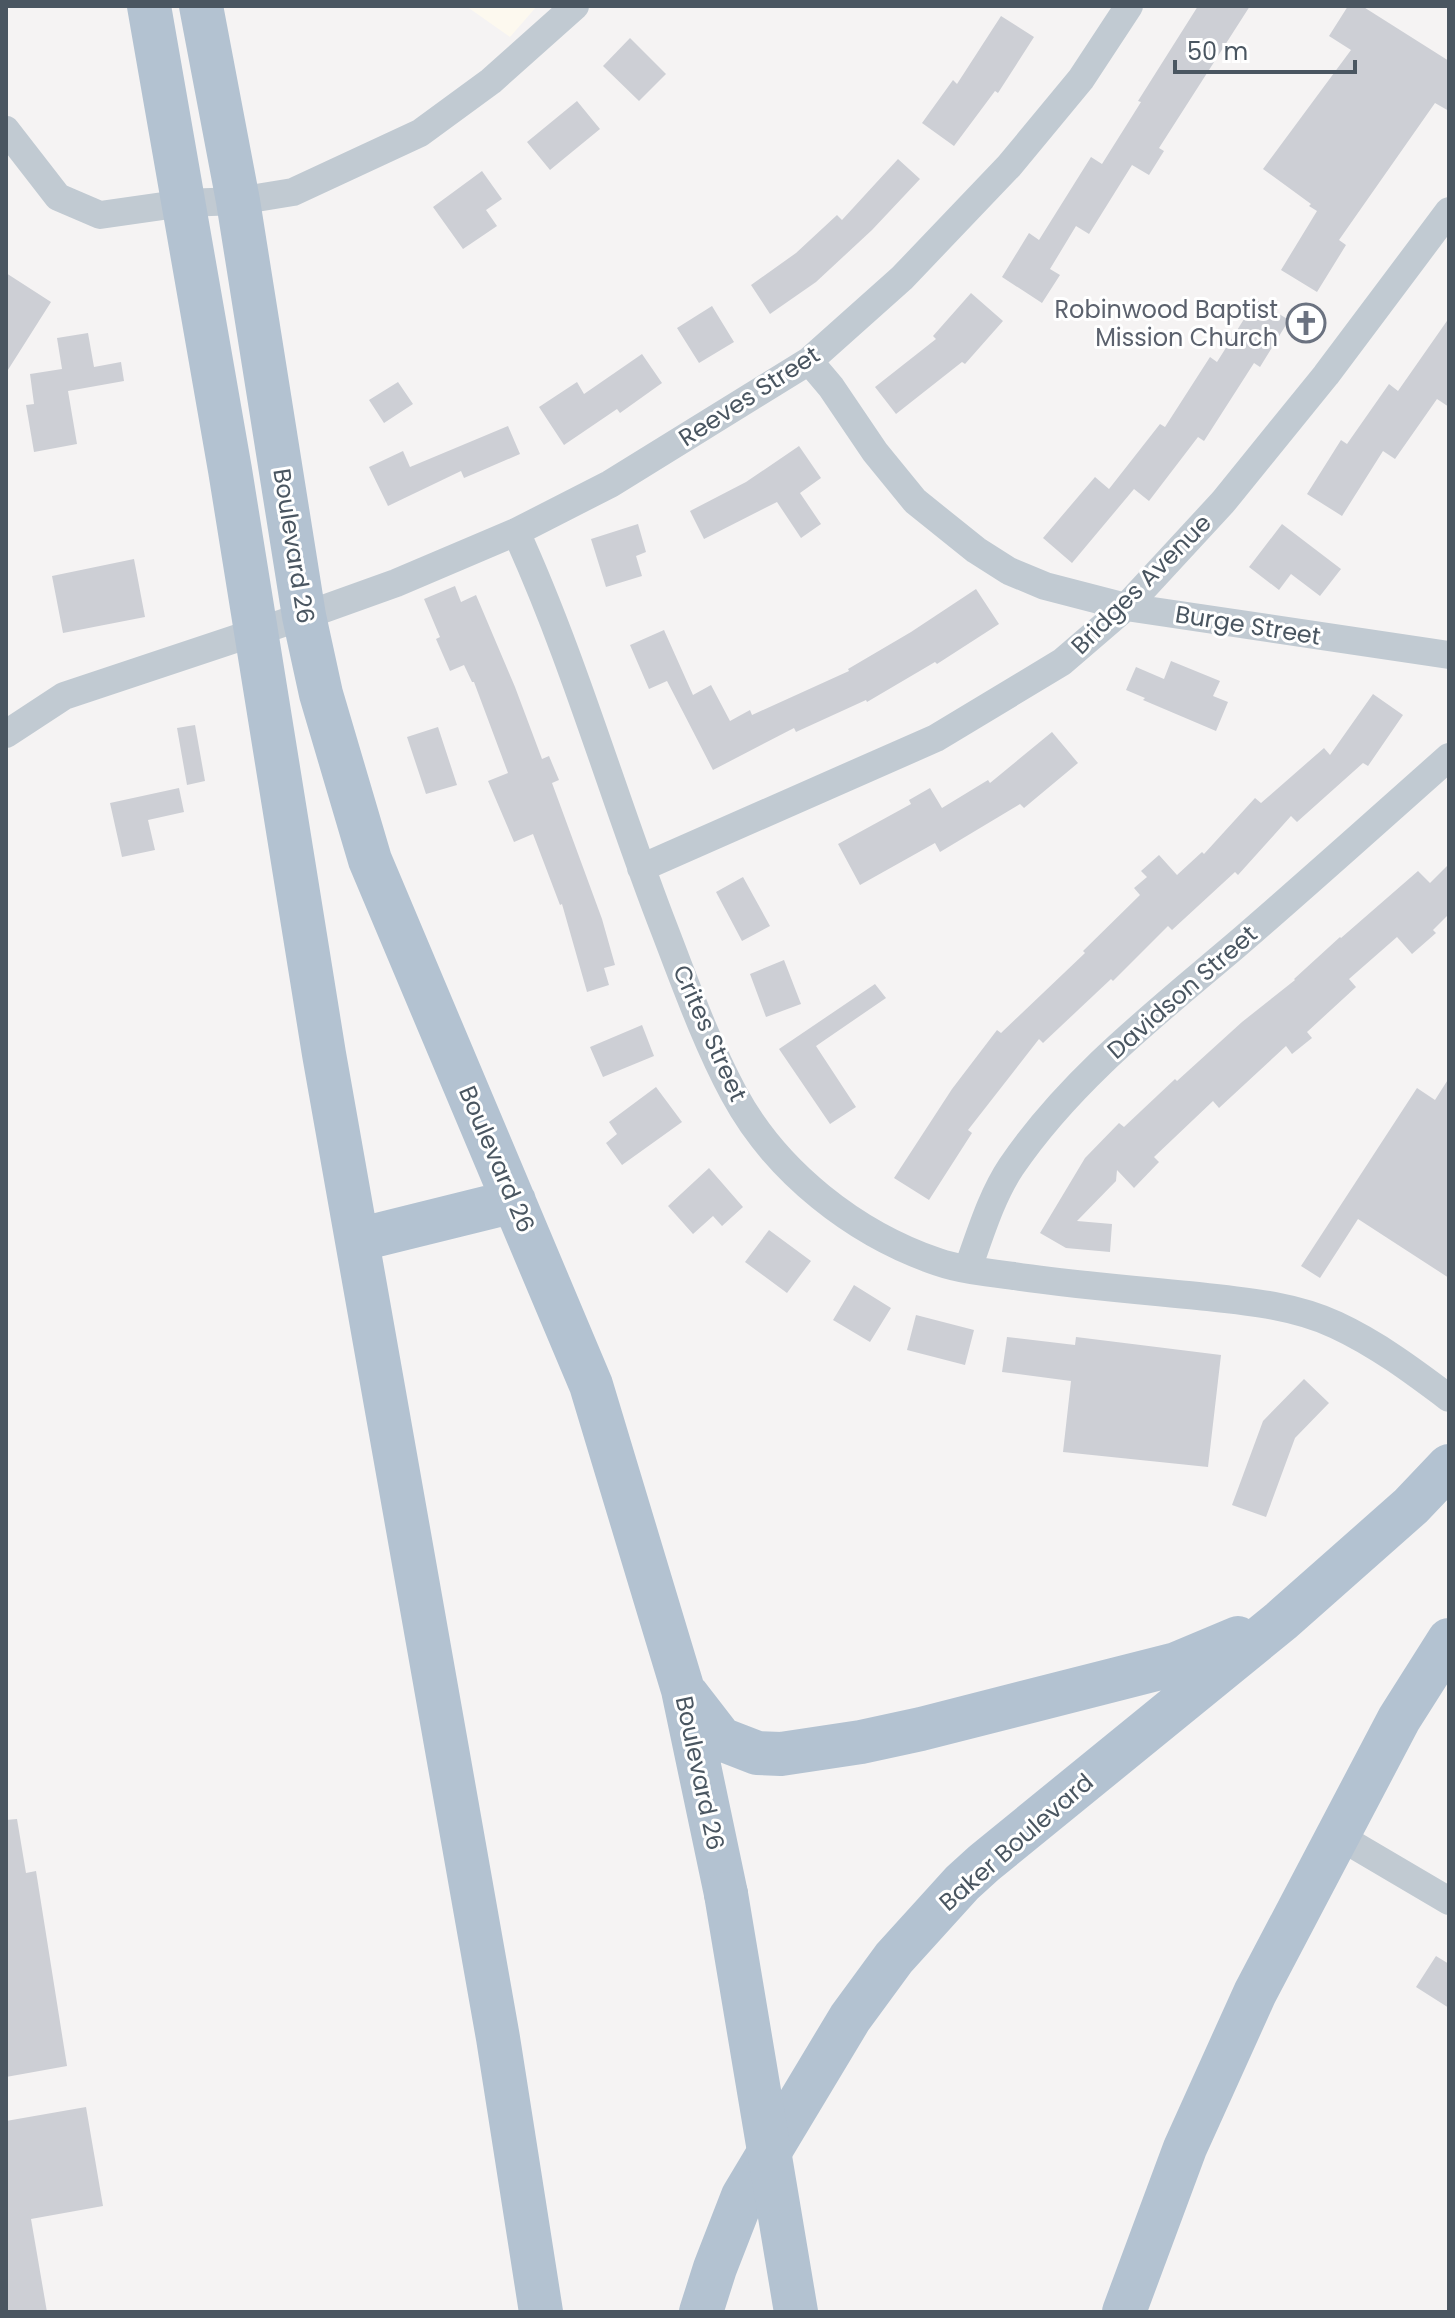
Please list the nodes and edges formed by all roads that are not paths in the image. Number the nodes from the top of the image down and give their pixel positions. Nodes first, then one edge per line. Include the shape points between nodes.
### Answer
1 (149, 6) edge
2 (201, 6) edge
3 (575, 6) edge
4 (1129, 6) edge
5 (6, 130) edge
6 (238, 201) junction
7 (184, 203) junction
8 (1449, 211) edge
9 (809, 361) junction
10 (516, 532) junction
11 (1126, 607) junction
12 (304, 616) junction
13 (256, 632) junction
14 (1449, 655) edge
15 (6, 734) edge
16 (1449, 757) edge
17 (641, 868) junction
18 (514, 1201) junction
19 (357, 1240) junction
20 (968, 1268) junction
21 (1449, 1398) edge
22 (1449, 1466) edge
23 (1281, 1621) junction
24 (1449, 1640) edge
25 (683, 1690) junction
26 (1337, 1835) junction
27 (1449, 1901) edge
28 (541, 2312) edge
29 (701, 2312) edge
30 (796, 2312) edge
31 (1124, 2312) edge

1 - 7 main road
2 - 6 main road, Boulevard 26
3 - 6 street via 491,81 420,133 293,192
4 - 9 street, Reeves Street via 1081,79 1009,166 902,278
5 - 7 street via 58,197 100,215
6 - 7 street
6 - 12 main road, Boulevard 26
7 - 13 main road
8 - 11 street, Bridges Avenue via 1223,502
9 - 10 street, Reeves Street via 610,484
9 - 11 street, Burge Street via 915,501 976,550 1045,586
10 - 12 street, Reeves Street
10 - 17 street, Crites Street via 545,595
11 - 14 street, Burge Street
11 - 17 street, Bridges Avenue via 1062,662 936,738
12 - 13 street, Reeves Street
12 - 18 main road, Boulevard 26 via 370,860
13 - 15 street, Reeves Street via 64,696
13 - 19 main road
16 - 20 street, Davidson Street via 1124,1040 1048,1118 1009,1170
17 - 20 street, Crites Street via 707,1039 736,1098 766,1141 835,1210 873,1235 940,1263
18 - 19 main road
18 - 25 main road, Boulevard 26 via 591,1385
19 - 28 main road
20 - 21 street, Crites Street via 1298,1312 1335,1325 1399,1360
22 - 23 main road, Baker Boulevard
23 - 25 main road via 1176,1664 921,1729 781,1754 757,1753 721,1739
23 - 29 main road, Baker Boulevard via 984,1863 894,1958 850,2018 743,2196
24 - 26 main road via 1399,1719
25 - 30 main road, Boulevard 26, bridge via 726,1894
26 - 27 street
26 - 31 main road via 1255,1993 1185,2148

